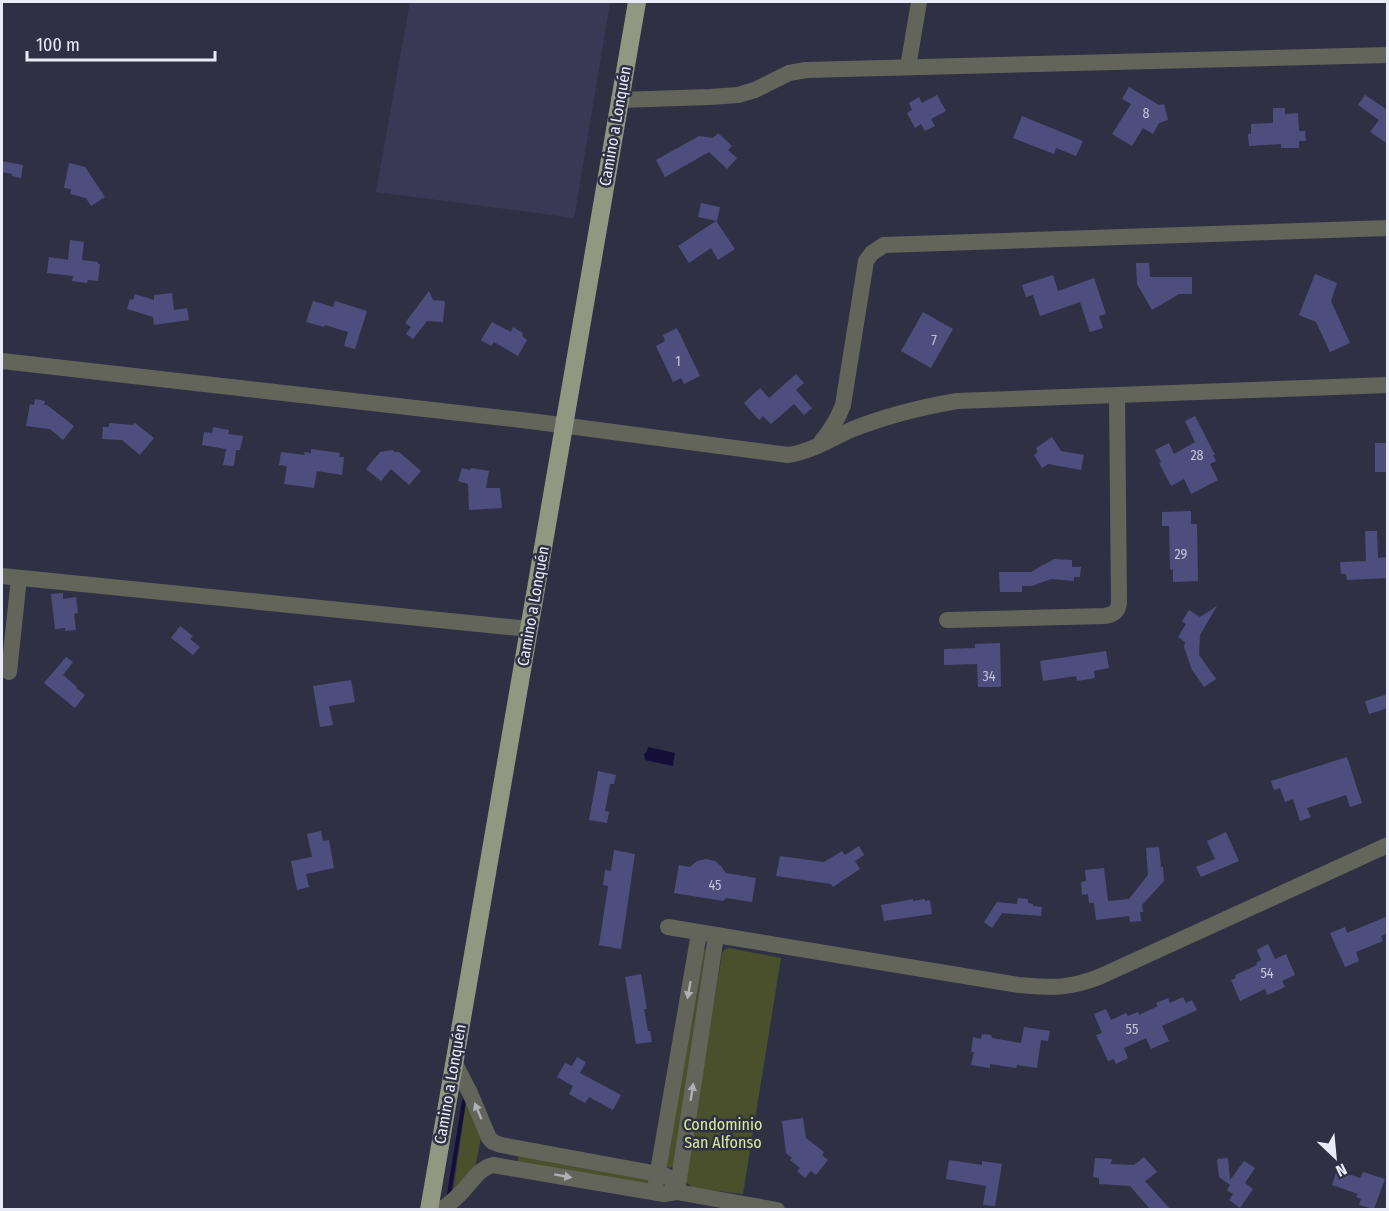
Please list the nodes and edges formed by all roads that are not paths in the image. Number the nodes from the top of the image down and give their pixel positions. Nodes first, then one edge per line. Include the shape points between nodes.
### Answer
1 (637, 2) edge
2 (919, 2) edge
3 (1388, 55) edge
4 (908, 67) junction
5 (619, 100) junction
6 (1388, 228) edge
7 (2, 361) edge
8 (1388, 385) edge
9 (1117, 396) junction
10 (564, 425) junction
11 (819, 445) junction
12 (2, 576) edge
13 (19, 578) junction
14 (947, 620) dead end
15 (529, 629) junction
16 (9, 672) dead end
17 (1388, 845) edge
18 (668, 927) dead end
19 (699, 933) junction
20 (716, 936) junction
21 (454, 1062) junction
22 (489, 1138) junction
23 (484, 1169) junction
24 (657, 1173) junction
25 (654, 1192) junction
26 (677, 1192) junction
27 (429, 1209) edge
28 (441, 1209) edge
29 (777, 1209) edge

1 - 5 main road, Camino a Lonquén
2 - 4 street
3 - 4 street
4 - 5 street via 806,70 789,73 738,95
5 - 10 main road, Camino a Lonquén
6 - 11 street via 879,247 865,266 843,405
7 - 10 street
8 - 9 street
9 - 11 street via 946,403 878,421
9 - 14 street via 1117,611 1104,616
10 - 11 street via 780,455 802,453
10 - 15 main road, Camino a Lonquén
12 - 13 street
13 - 15 street
13 - 16 street
15 - 21 main road, Camino a Lonquén
17 - 20 street via 1099,977 1063,987 1020,985
18 - 19 street
19 - 20 street
19 -> 24 street
26 -> 20 street
22 -> 21 street
21 - 27 main road, Camino a Lonquén
22 - 23 street
22 - 24 street via 501,1145
23 -> 25 street via 506,1166
23 - 28 street
24 - 25 street
24 - 26 street via 670,1179
25 - 26 street
26 - 29 street

